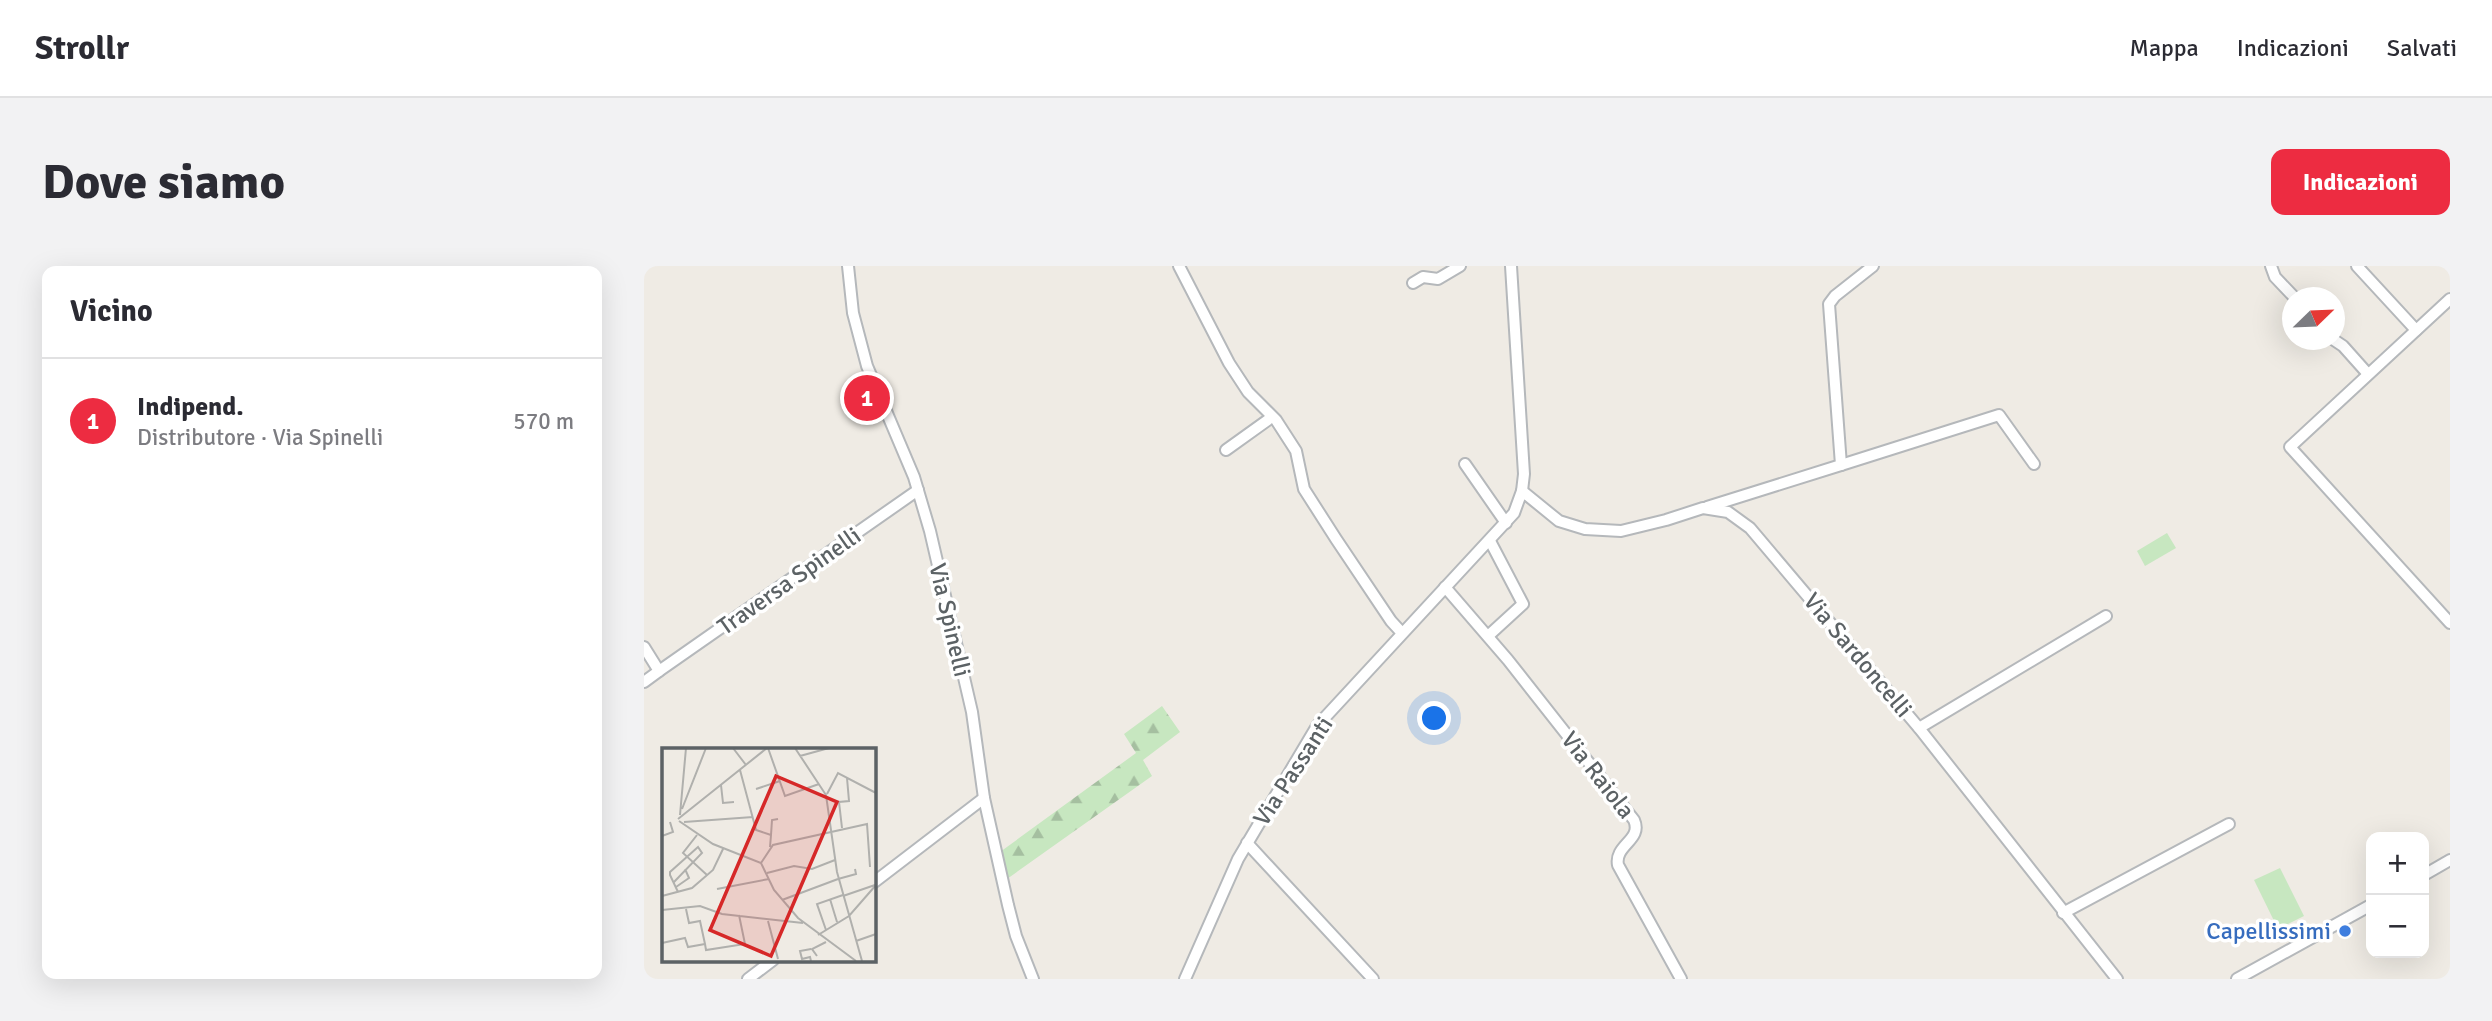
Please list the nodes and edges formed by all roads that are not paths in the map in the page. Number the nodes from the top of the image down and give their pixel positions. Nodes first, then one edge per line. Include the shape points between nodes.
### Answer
1 (848, 266) edge
2 (1180, 266) edge
3 (1460, 266) edge
4 (1511, 266) edge
5 (1873, 266) edge
6 (2271, 266) edge
7 (2357, 266) edge
8 (2364, 266) edge
9 (1413, 283) dead end
10 (2285, 287) edge
11 (2450, 299) edge
12 (2418, 328) junction
13 (2345, 348) edge
14 (2368, 374) junction
15 (1272, 417) junction
16 (1226, 450) dead end
17 (1465, 464) dead end
18 (2034, 464) dead end
19 (1841, 466) junction
20 (918, 490) junction
21 (1522, 491) junction
22 (1703, 508) junction
23 (1506, 523) junction
24 (1490, 541) junction
25 (1445, 587) junction
26 (2106, 616) dead end
27 (2450, 623) edge
28 (1402, 633) junction
29 (1488, 636) junction
30 (644, 647) edge
31 (659, 671) junction
32 (644, 682) edge
33 (1919, 728) junction
34 (984, 798) junction
35 (2230, 824) dead end
36 (1247, 843) junction
37 (2450, 860) edge
38 (2429, 872) edge
39 (875, 881) edge
40 (2366, 908) edge
41 (2063, 914) junction
42 (770, 962) edge
43 (748, 979) edge
44 (1033, 979) edge
45 (1185, 979) edge
46 (1373, 979) edge
47 (1681, 979) edge
48 (2117, 979) edge
49 (2236, 979) edge

1 - 20 street, Via Spinelli via 853,313 867,366
2 - 15 street via 1228,363
3 - 9 street via 1438,279 1423,277
4 - 21 street via 1524,456
5 - 19 street via 1829,304
6 - 10 street
7 - 12 street
8 - 12 street
11 - 12 street
12 - 14 street
13 - 14 street
14 - 27 street via 2290,448
15 - 16 street
15 - 28 street via 1296,451 1304,489
17 - 23 street
18 - 19 street via 1999,415
19 - 22 street
20 - 31 street, Traversa Spinelli
20 - 34 street, Via Spinelli via 972,712
21 - 22 street via 1559,521 1585,529 1621,531
21 - 23 street, Via Passanti
22 - 33 street, Via Sardoncelli via 1728,512 1750,528
23 - 24 street, Via Passanti
24 - 25 street, Via Passanti
24 - 29 street via 1523,604
25 - 28 street, Via Passanti
25 - 29 street, Via Raiola
26 - 33 street
28 - 36 street, Via Passanti via 1317,726
29 - 47 street, Via Raiola via 1634,820 1636,832 1618,853 1618,865
30 - 31 street
31 - 32 street, Traversa Spinelli
33 - 41 street, Via Sardoncelli
34 - 39 street
34 - 44 street, Via Spinelli via 1016,936
35 - 41 street
36 - 45 street, Via Passanti
36 - 46 street
37 - 38 street
40 - 49 street
41 - 48 street, Via Sardoncelli
42 - 43 street

